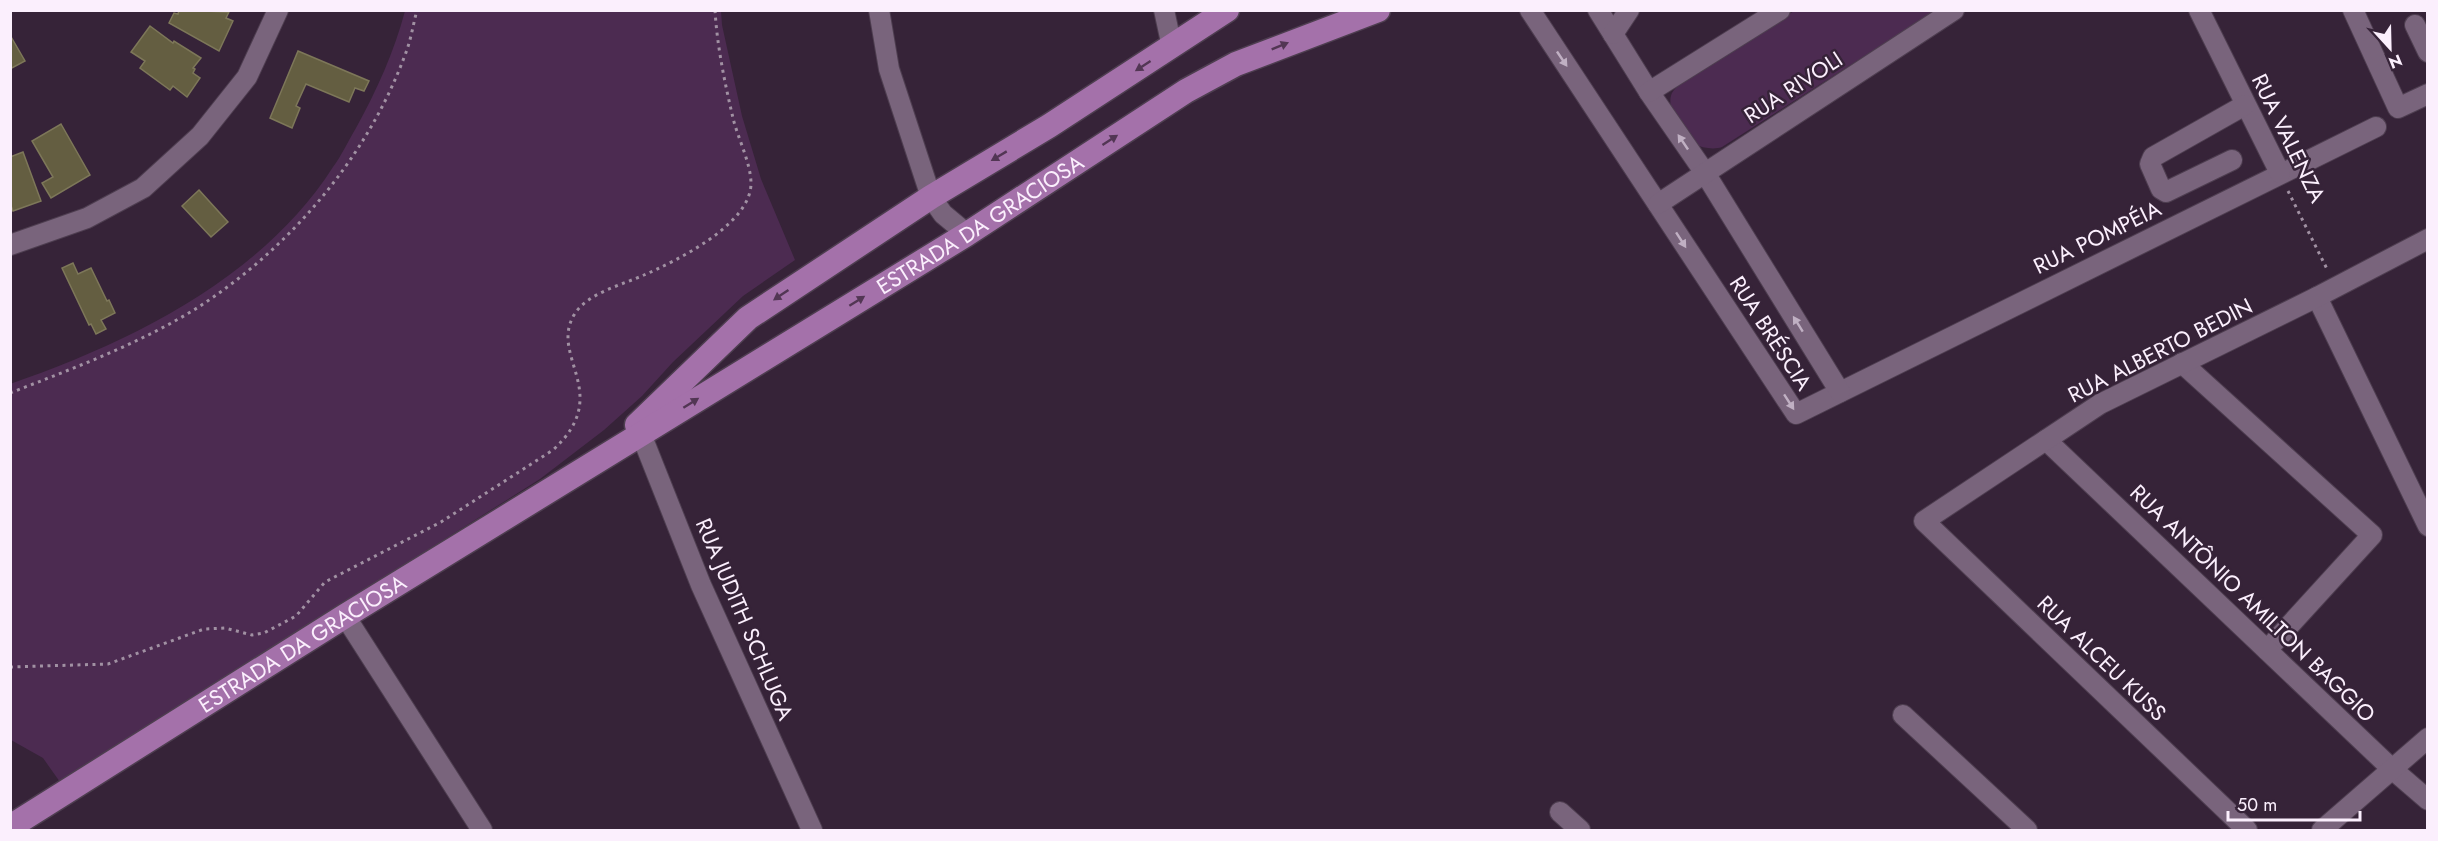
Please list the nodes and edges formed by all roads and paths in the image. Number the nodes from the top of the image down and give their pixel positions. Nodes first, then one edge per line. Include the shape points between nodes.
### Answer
1 (278, 10) edge
2 (417, 10) edge
3 (715, 10) edge
4 (879, 10) edge
5 (1164, 10) edge
6 (1227, 10) edge
7 (1378, 10) edge
8 (1530, 10) edge
9 (1598, 10) edge
10 (1629, 10) edge
11 (1780, 10) edge
12 (1954, 10) edge
13 (2199, 10) edge
14 (2353, 10) edge
15 (2415, 25) dead end
16 (1613, 34) junction
17 (1172, 47) junction
18 (2427, 52) edge
19 (1649, 92) junction
20 (2427, 94) edge
21 (2245, 105) junction
22 (2376, 127) dead end
23 (2232, 160) dead end
24 (1705, 173) junction
25 (2280, 173) junction
26 (931, 197) junction
27 (1658, 204) junction
28 (967, 234) junction
29 (2427, 239) edge
30 (10, 245) edge
31 (2336, 286) junction
32 (2317, 297) junction
33 (2182, 363) junction
34 (1840, 392) junction
35 (10, 393) edge
36 (639, 429) junction
37 (2046, 440) junction
38 (1924, 521) joint
39 (2427, 526) edge
40 (345, 616) junction
41 (2267, 650) junction
42 (10, 666) edge
43 (1903, 715) dead end
44 (2427, 738) edge
45 (2392, 769) junction
46 (2427, 800) edge
47 (1560, 812) dead end
48 (10, 827) edge
49 (482, 831) edge
50 (812, 831) edge
51 (1580, 831) edge
52 (2027, 831) edge
53 (2247, 831) edge
54 (2322, 831) edge

1 - 30 street via 247,76 200,136 143,188 87,218
2 - 35 path via 406,53 378,114 339,174 285,239 257,265 196,308 110,353
3 - 42 path via 733,117 751,180 749,195 737,216 719,232 662,267 597,296 576,312 568,336 581,402 565,439 441,522 326,582 296,616 264,633 204,628 108,664
4 - 26 street via 890,69
5 - 17 street
6 - 17 main road, ESTRADA DA GRACIOSA
28 -> 7 main road, ESTRADA DA GRACIOSA via 1186,91 1236,64
8 -> 27 street, RUA BRÉSCIA
9 - 16 street, RUA BRÉSCIA
10 - 16 street
11 - 19 street
12 - 24 street, RUA RIVOLI
13 - 21 street, RUA VALENZA
14 - 20 street via 2398,108
15 - 18 street
16 - 19 street, RUA BRÉSCIA
17 -> 26 main road, ESTRADA DA GRACIOSA
24 -> 19 street, RUA BRÉSCIA
21 - 23 street via 2153,156 2150,164 2166,192
21 - 25 street, RUA VALENZA
22 - 25 street, RUA POMPÉIA
24 - 27 street, RUA RIVOLI
34 -> 24 street, RUA BRÉSCIA
25 - 31 path, RUA VALENZA
25 - 34 street, RUA POMPÉIA
26 - 28 street via 943,214
26 -> 36 main road, ESTRADA DA GRACIOSA via 748,318
27 -> 34 street, RUA BRÉSCIA via 1796,414
36 -> 28 main road, ESTRADA DA GRACIOSA
29 - 31 street, RUA ALBERTO BEDIN
31 - 32 street, RUA ALBERTO BEDIN
32 - 33 street, RUA ALBERTO BEDIN
32 - 39 street
33 - 37 street, RUA ALBERTO BEDIN via 2100,404
33 - 41 street via 2372,535
36 - 40 main road, ESTRADA DA GRACIOSA via 594,463
36 - 50 street, RUA JUDITH SCHLUGA via 701,585
37 - 38 street, RUA ALBERTO BEDIN
37 - 41 street, RUA ANTÔNIO AMILTON BAGGIO
38 - 53 street, RUA ALCEU KUSS
40 - 48 main road, ESTRADA DA GRACIOSA
40 - 49 street
41 - 45 street, RUA ANTÔNIO AMILTON BAGGIO
43 - 52 street
44 - 45 street
45 - 46 street, RUA ANTÔNIO AMILTON BAGGIO
45 - 54 street
47 - 51 street

